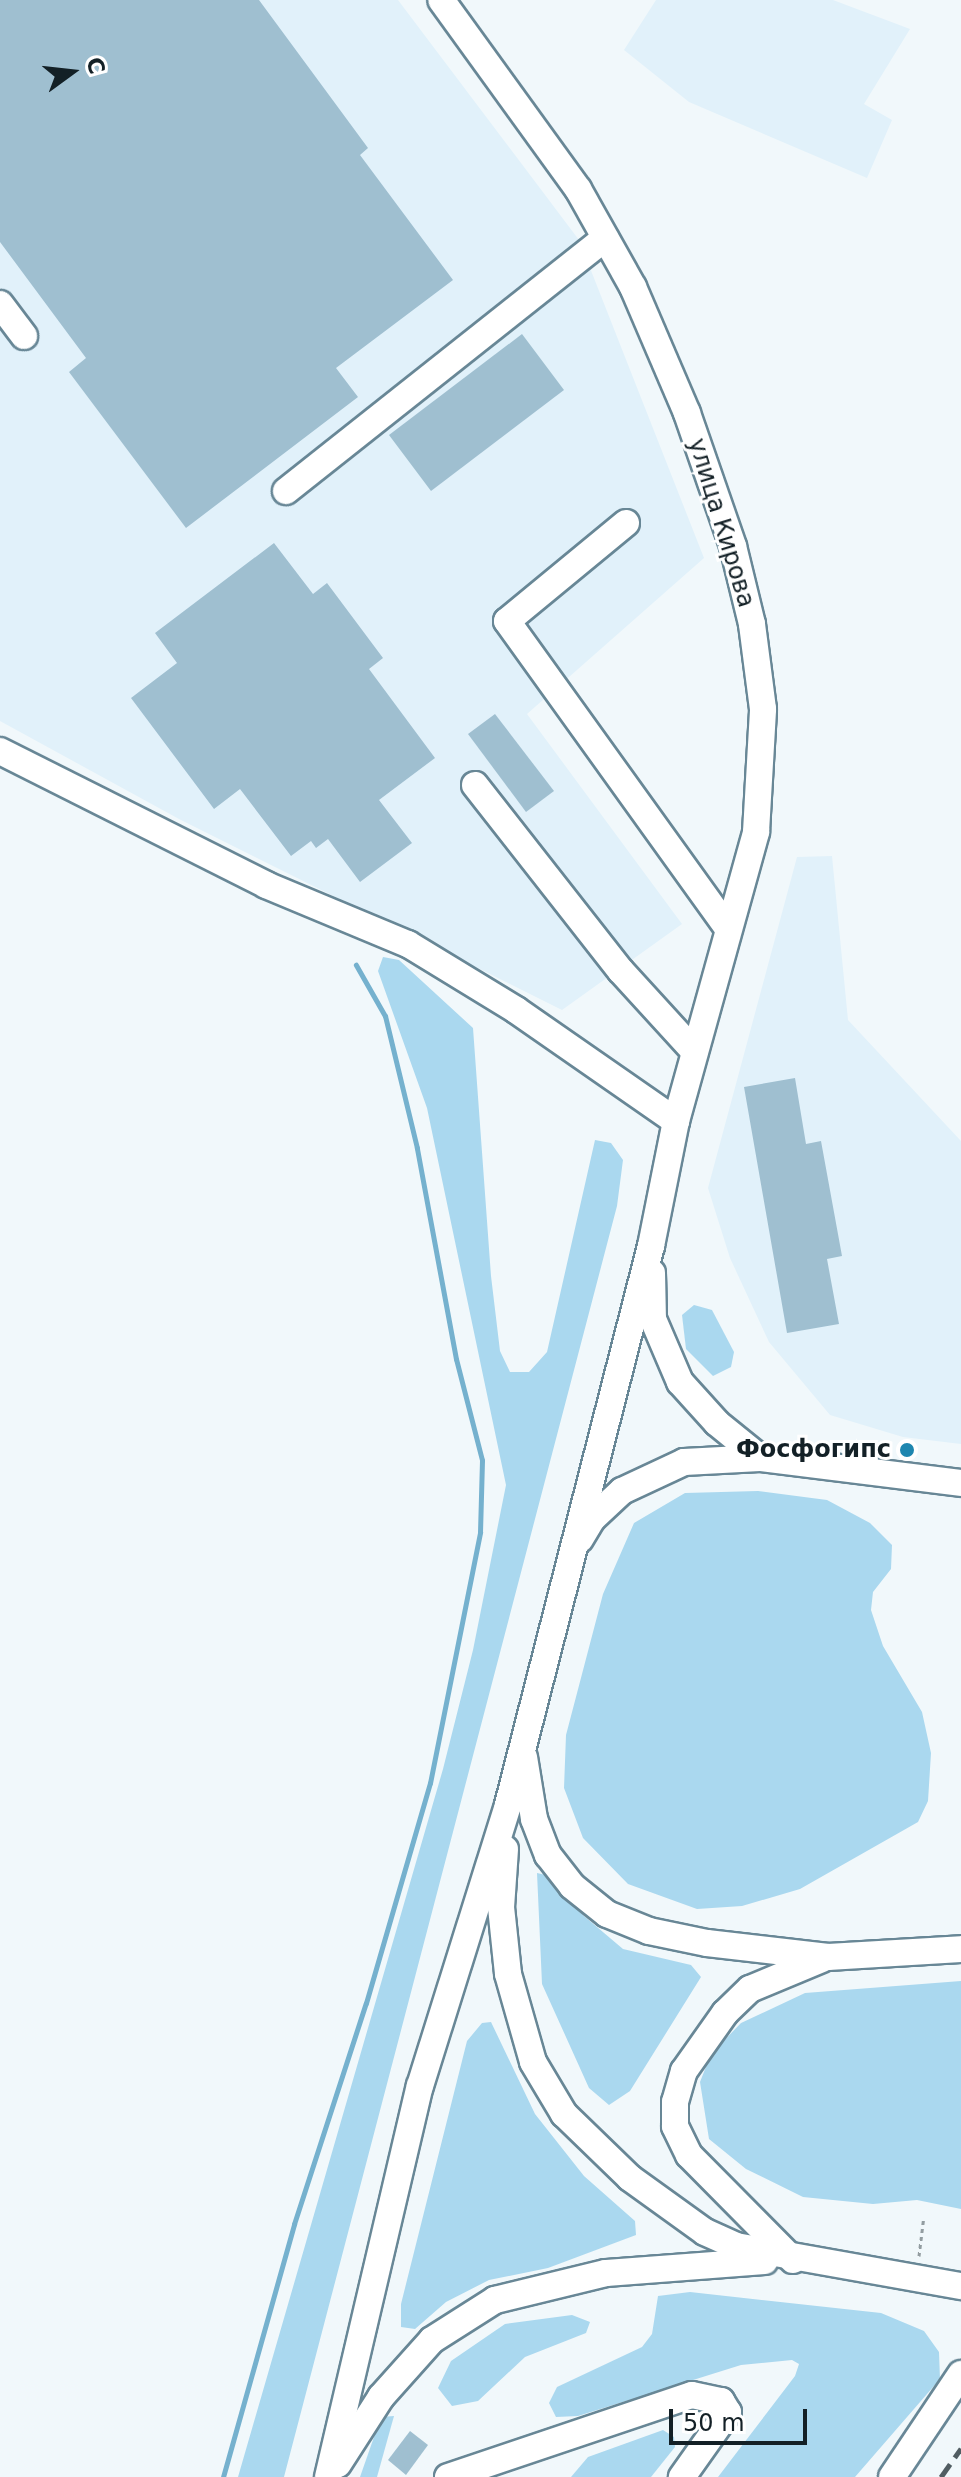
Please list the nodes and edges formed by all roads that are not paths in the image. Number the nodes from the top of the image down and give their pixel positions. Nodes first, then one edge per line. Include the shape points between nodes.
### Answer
1 (441, 0) edge
2 (605, 238) junction
3 (0, 304) edge
4 (24, 336) dead end
5 (286, 491) dead end
6 (626, 523) dead end
7 (0, 751) edge
8 (475, 785) dead end
9 (728, 929) junction
10 (694, 1051) junction
11 (676, 1121) junction
12 (651, 1246) junction
13 (760, 1458) junction
14 (961, 1483) edge
15 (568, 1559) junction
16 (523, 1745) junction
17 (508, 1805) junction
18 (961, 1949) edge
19 (828, 1957) junction
20 (793, 2260) junction
21 (961, 2286) edge
22 (961, 2374) edge
23 (328, 2477) edge
24 (448, 2477) edge
25 (682, 2477) edge
26 (892, 2477) edge

1 - 2 street, улица Кирова via 521,105
2 - 5 street
2 - 9 street, улица Кирова via 633,287 687,413 733,546 752,624 763,709 756,832
3 - 4 street
6 - 9 street via 507,621
7 - 11 street via 266,885 408,944 516,1010
8 - 10 street via 621,971
9 - 10 street, улица Кирова
10 - 11 street, улица Кирова
11 - 12 street, улица Кирова
12 - 13 street via 653,1319 680,1382 717,1423
12 - 15 street
13 - 14 street
13 - 15 street via 684,1462 622,1491 592,1519
15 - 16 street
16 - 17 street
16 - 19 street via 534,1819 548,1855 572,1886 607,1914 649,1931 707,1943
17 - 20 street via 501,1907 508,1974 533,2062 564,2114 630,2178 705,2232
17 - 23 street via 420,2086
18 - 19 street
19 - 20 street via 750,1989 702,2041 684,2071 675,2102 675,2126 689,2155
20 - 21 street
20 - 23 street via 606,2273 495,2300 432,2340 381,2397
22 - 26 street
24 - 25 street via 692,2395 721,2401 728,2412

